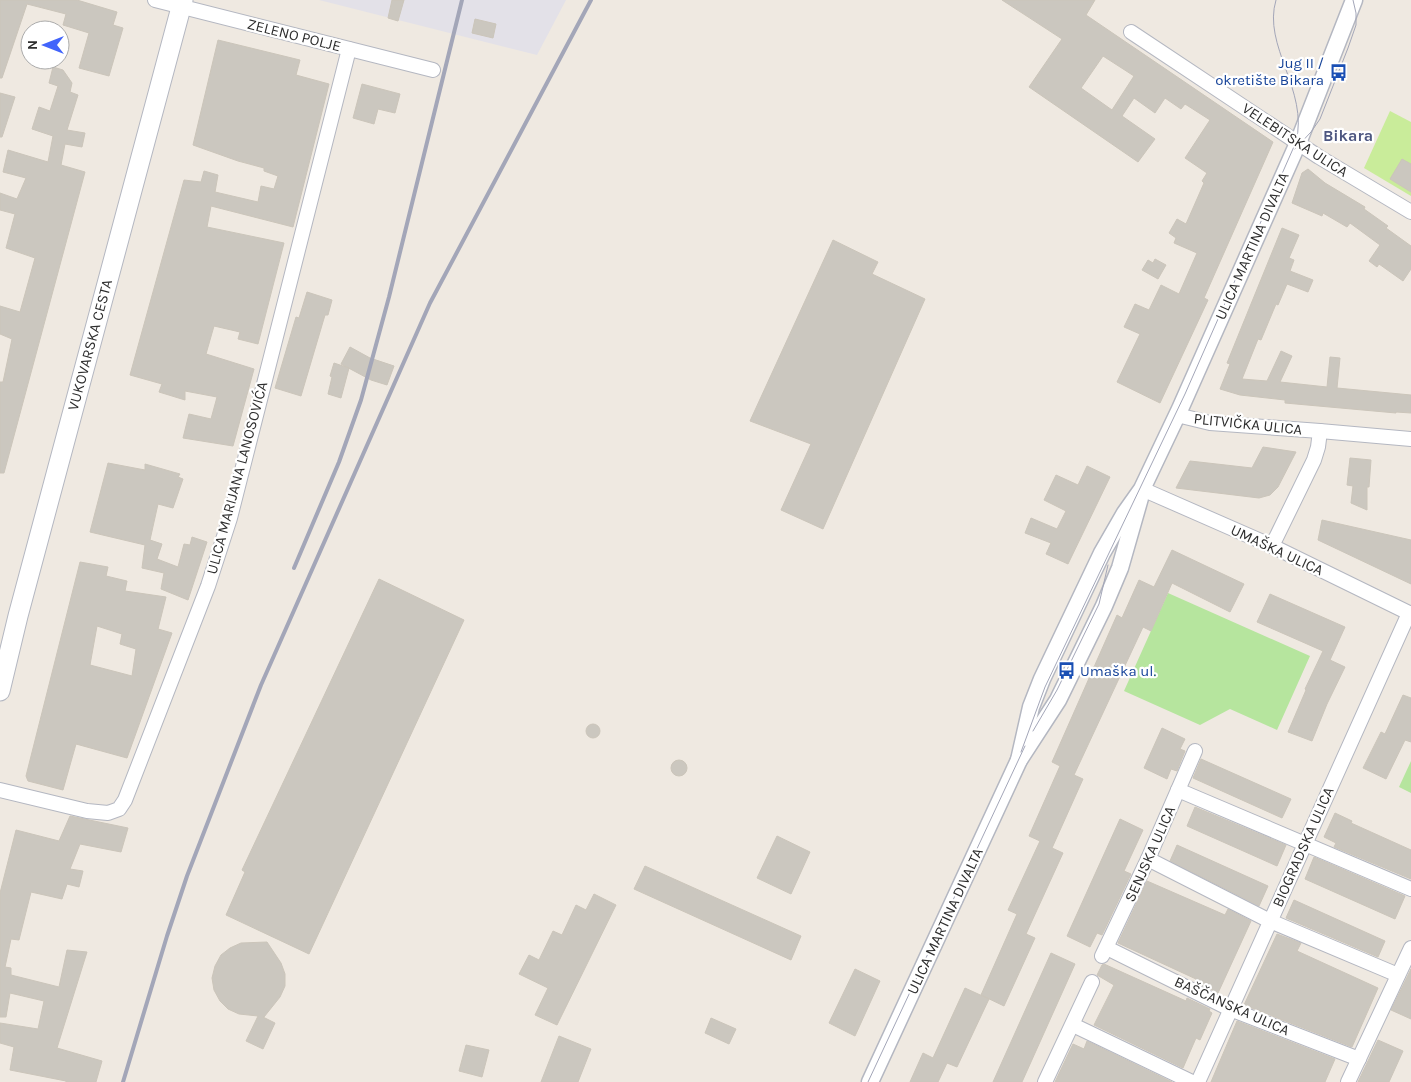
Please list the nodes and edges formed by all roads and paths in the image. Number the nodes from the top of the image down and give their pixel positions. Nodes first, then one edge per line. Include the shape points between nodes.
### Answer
1 (156, 0) edge
2 (1354, 0) edge
3 (182, 3) edge
4 (1130, 32) dead end
5 (349, 49) junction
6 (433, 70) dead end
7 (1298, 143) junction
8 (1411, 212) edge
9 (1177, 415) junction
10 (1320, 431) junction
11 (1411, 440) edge
12 (1142, 489) junction
13 (1272, 546) junction
14 (1410, 614) edge
15 (0, 691) edge
16 (1195, 751) dead end
17 (1019, 760) junction
18 (0, 790) edge
19 (1178, 790) junction
20 (1305, 844) junction
21 (1148, 859) junction
22 (1411, 889) edge
23 (1270, 921) junction
24 (1411, 948) edge
25 (1105, 952) joint
26 (1398, 975) junction
27 (1092, 982) dead end
28 (1230, 1009) junction
29 (1072, 1025) junction
30 (1359, 1060) junction
31 (870, 1082) edge
32 (1045, 1082) edge
33 (1192, 1082) edge
34 (1198, 1082) edge
35 (1348, 1082) edge

1 - 3 street, ZELENO POLJE
2 - 7 street, ULICA MARTINA DIVALTA
3 - 5 street, ZELENO POLJE
3 - 15 main road, VUKOVARSKA CESTA
4 - 7 street, VELEBITSKA ULICA
5 - 6 street, ZELENO POLJE
5 - 18 street, ULICA MARIJANA LANOSOVIĆA via 230,518 208,586 125,800 119,809 108,812
7 - 8 street, VELEBITSKA ULICA
7 - 9 street, ULICA MARTINA DIVALTA
9 - 10 street, PLITVIČKA ULICA via 1210,423
9 - 12 street, ULICA MARTINA DIVALTA
10 - 11 street, PLITVIČKA ULICA
10 - 13 street, PLITVIČKA ULICA via 1314,460
12 - 13 street, UMAŠKA ULICA
12 - 17 street, ULICA MARTINA DIVALTA via 1120,568 1104,606 1058,700
12 - 17 street, ULICA MARTINA DIVALTA via 1102,553 1042,679 1031,707
13 - 14 street, UMAŠKA ULICA
14 - 20 street, BIOGRADSKA ULICA
16 - 19 street, SENJSKA ULICA
17 - 31 street, ULICA MARTINA DIVALTA
19 - 20 street
19 - 21 street, SENJSKA ULICA
20 - 22 street
20 - 23 street, BIOGRADSKA ULICA
21 - 23 street
21 - 25 street, SENJSKA ULICA
23 - 26 street
23 - 28 street, BIOGRADSKA ULICA
24 - 26 street
25 - 28 street, BAŠČANSKA ULICA
26 - 30 street
27 - 29 street
28 - 30 street, BAŠČANSKA ULICA
28 - 34 street, BIOGRADSKA ULICA
29 - 32 street
29 - 33 street
30 - 35 street

